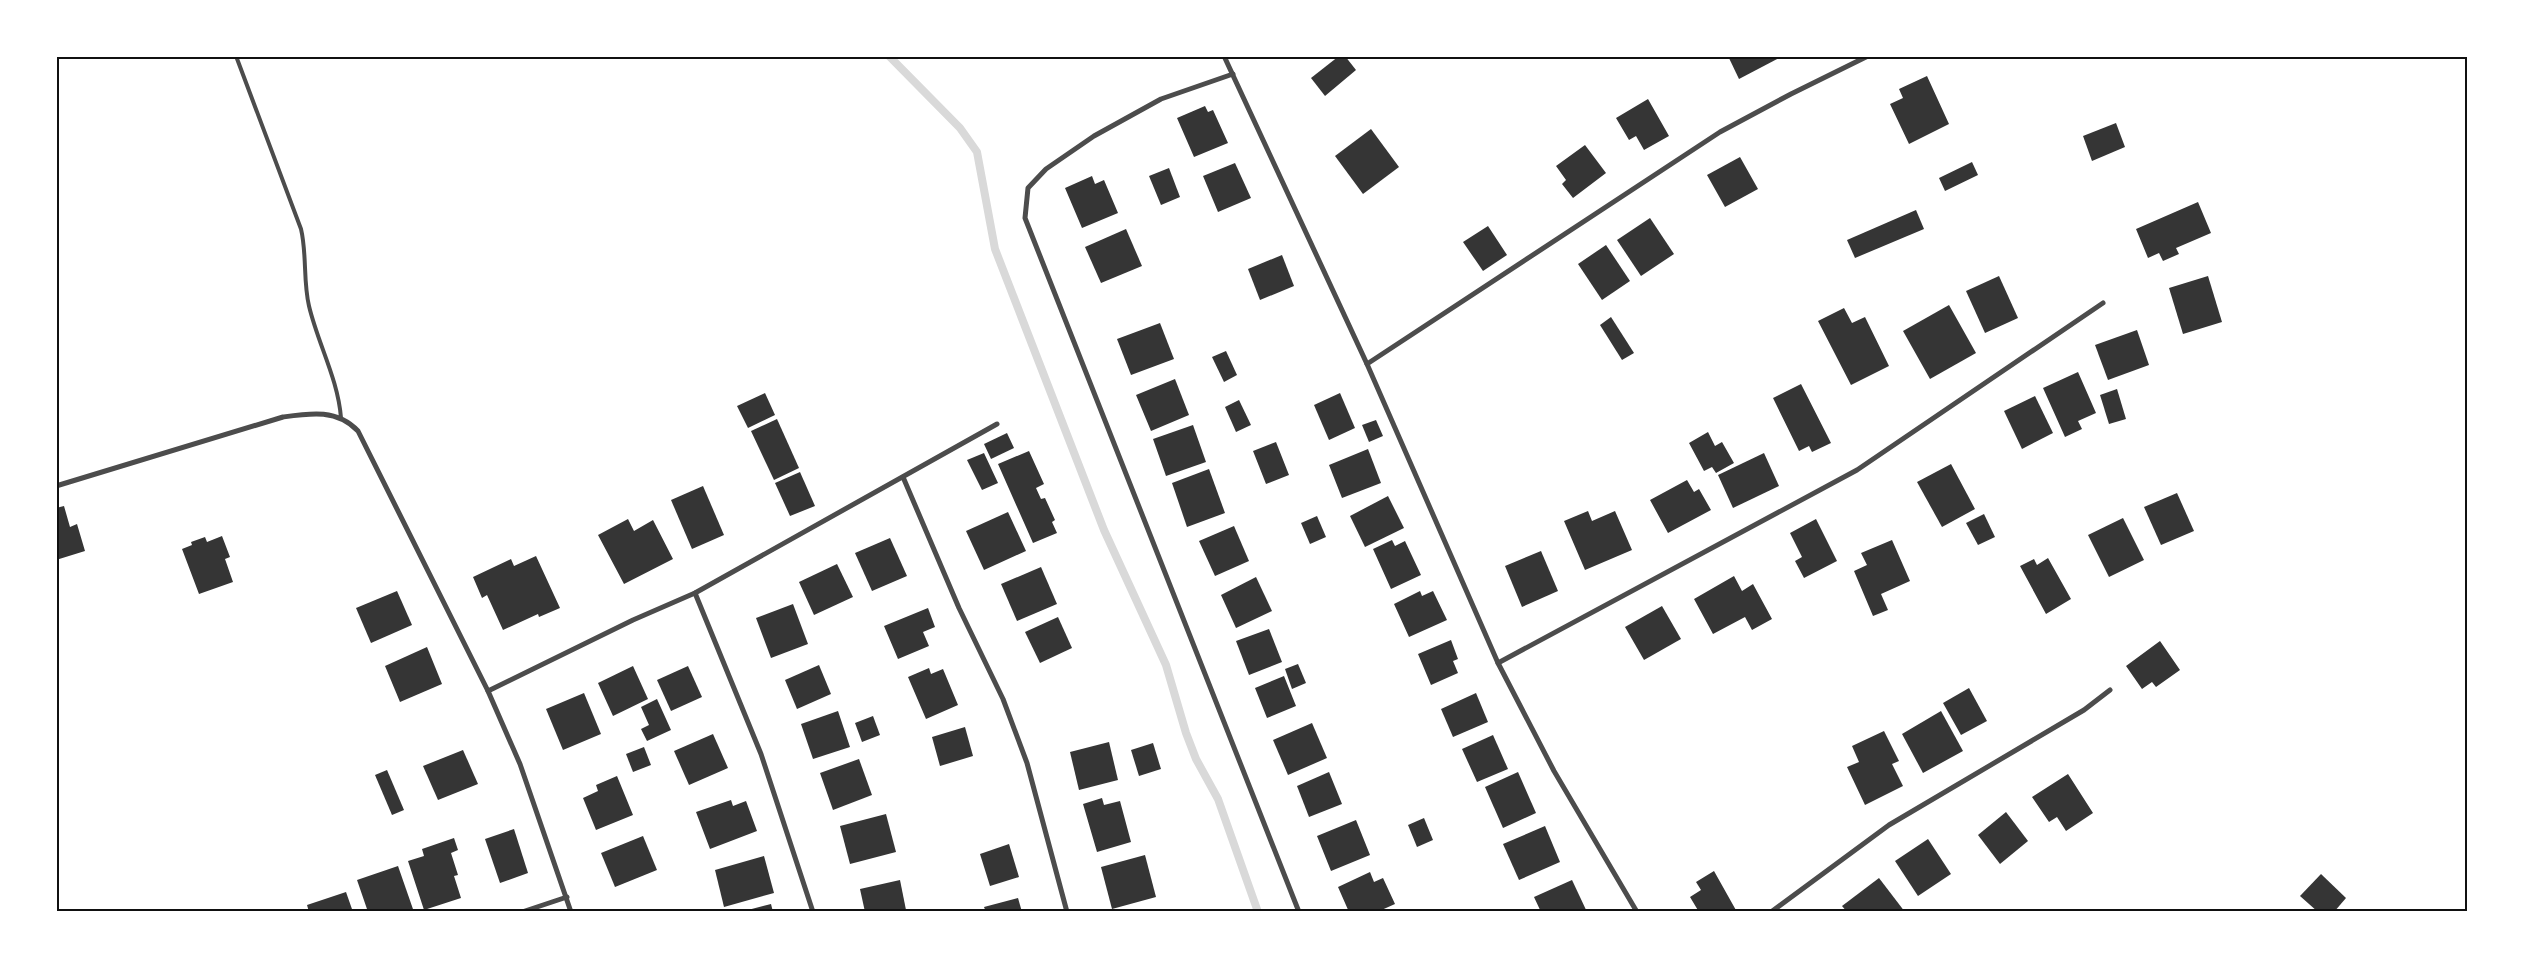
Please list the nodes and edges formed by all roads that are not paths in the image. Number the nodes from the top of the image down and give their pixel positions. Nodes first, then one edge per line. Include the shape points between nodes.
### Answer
1 (236, 56) edge
2 (1224, 56) edge
3 (1868, 56) edge
4 (1233, 74) junction
5 (2102, 303) dead end
6 (1367, 364) junction
7 (341, 418) junction
8 (997, 424) dead end
9 (903, 478) junction
10 (56, 486) edge
11 (695, 593) junction
12 (1498, 663) junction
13 (2110, 690) dead end
14 (488, 691) junction
15 (567, 897) junction
16 (522, 912) edge
17 (571, 912) edge
18 (813, 912) edge
19 (1067, 912) edge
20 (1299, 912) edge
21 (1637, 912) edge
22 (1771, 912) edge

1 - 7 lane via 301,229 308,303 340,401
2 - 4 street
3 - 6 street via 1720,132
4 - 6 street
4 - 20 street via 1161,99 1094,136 1046,169 1028,188 1025,218
5 - 12 street via 1857,470
6 - 12 street
7 - 10 street via 318,413 283,417
7 - 14 street via 358,430
8 - 9 street
9 - 11 street
9 - 19 street via 959,608 1007,708 1027,763
11 - 14 street
11 - 18 street via 761,754
12 - 21 street via 1554,771
13 - 22 street via 2084,710 1889,825
14 - 15 street via 520,764
15 - 16 street
15 - 17 street

